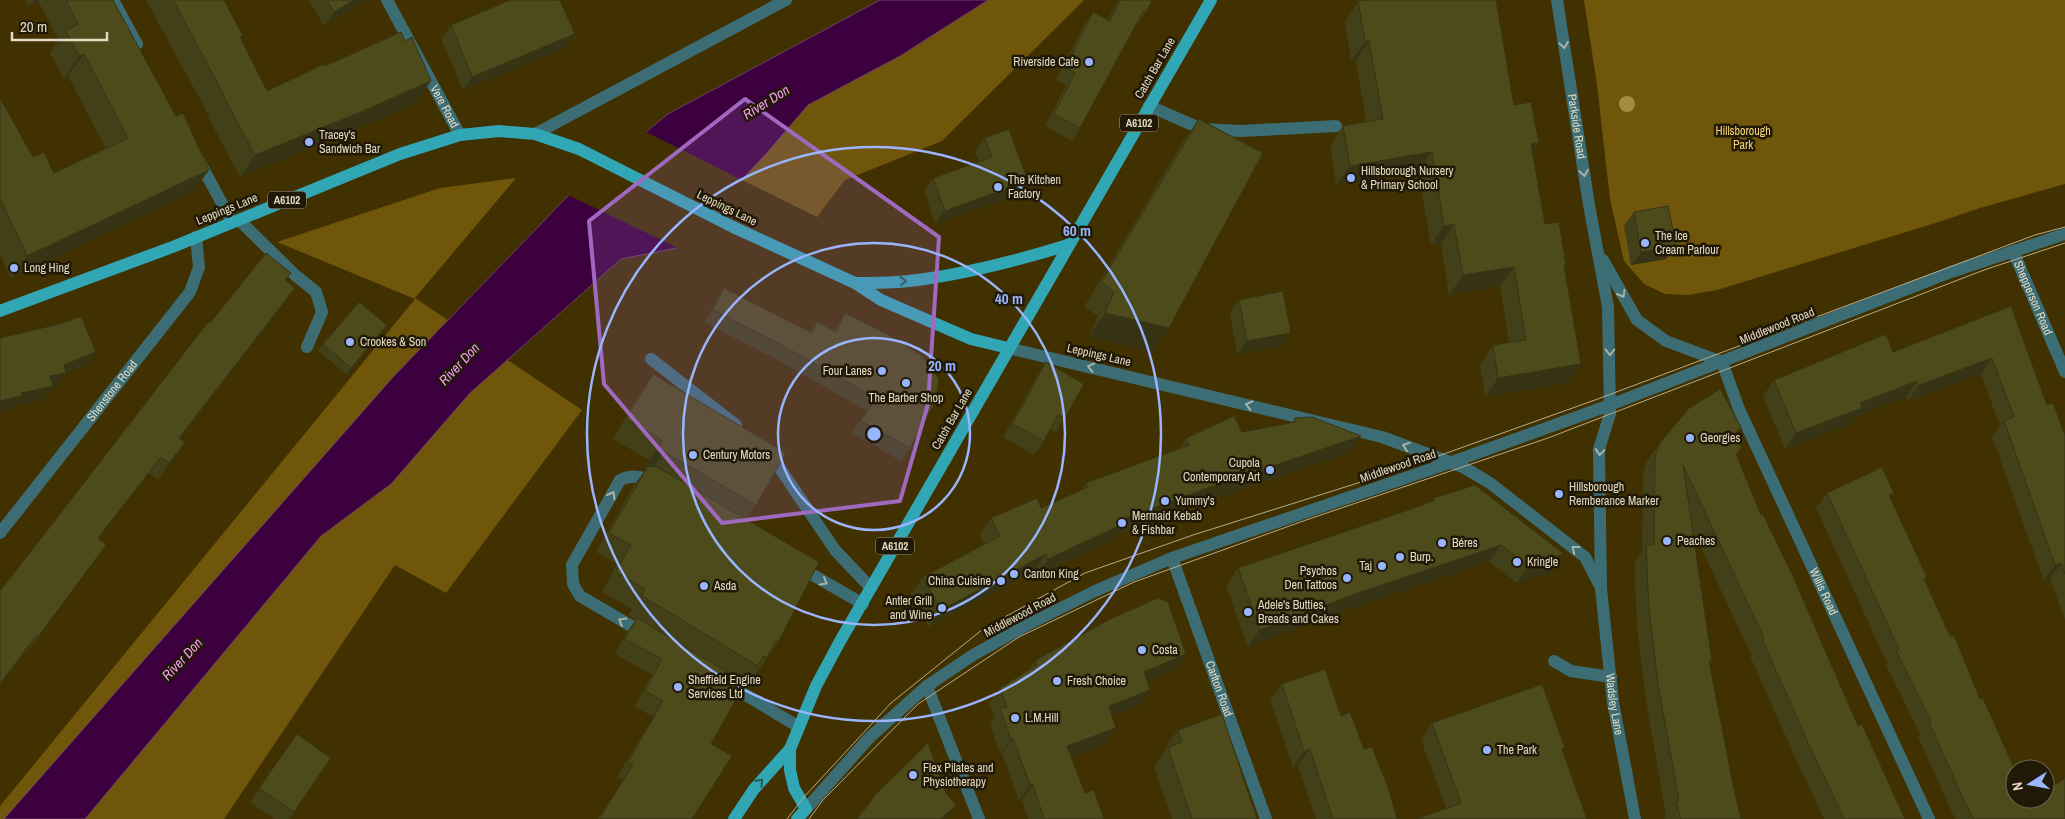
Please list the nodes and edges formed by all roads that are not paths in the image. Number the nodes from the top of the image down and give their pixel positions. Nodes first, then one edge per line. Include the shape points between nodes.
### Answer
1 (113, 0) edge
2 (387, 0) edge
3 (786, 0) edge
4 (1210, 0) edge
5 (1557, 0) edge
6 (141, 51) edge
7 (1149, 106) junction
8 (1336, 126) dead end
9 (535, 134) junction
10 (460, 135) junction
11 (191, 145) edge
12 (236, 221) junction
13 (2065, 234) edge
14 (196, 237) junction
15 (1068, 245) junction
16 (1598, 251) junction
17 (2013, 251) junction
18 (855, 284) junction
19 (1, 309) edge
20 (308, 347) dead end
21 (1008, 348) junction
22 (652, 358) dead end
23 (1722, 362) junction
24 (2065, 372) edge
25 (1610, 405) junction
26 (747, 435) edge
27 (762, 446) edge
28 (1452, 462) junction
29 (663, 488) edge
30 (0, 533) edge
31 (1172, 558) junction
32 (788, 560) edge
33 (871, 588) junction
34 (1601, 589) junction
35 (863, 604) junction
36 (656, 641) edge
37 (1554, 661) dead end
38 (715, 676) edge
39 (1611, 678) junction
40 (927, 686) junction
41 (799, 727) junction
42 (790, 749) junction
43 (802, 814) edge
44 (734, 819) edge
45 (979, 819) edge
46 (1266, 819) edge
47 (1635, 819) edge
48 (1929, 819) edge

1 - 6 street
2 - 10 street, Vere Road
3 - 9 street
4 - 7 main road, Catch Bar Lane / A6102
5 -> 16 street, Parkside Road
7 - 8 street via 1202,129 1241,131
7 - 15 main road, Catch Bar Lane / A6102
9 - 10 main road, Leppings Lane / A6102 via 499,131
9 - 18 main road, Leppings Lane / A6102 via 579,149
10 - 12 main road, Leppings Lane / A6102 via 400,154
11 - 12 street
12 - 14 main road, Leppings Lane / A6102
12 - 20 street via 316,292 322,312
13 - 17 street, Middlewood Road
14 - 19 main road, Leppings Lane / A6102
14 - 30 street, Shenstone Road via 199,266 190,292
18 -> 15 main road, A6102 via 909,281 955,273
15 - 21 main road, Catch Bar Lane / A6102
16 -> 23 street, Parkside Road via 1637,320 1666,341
16 -> 25 street, Parkside Road via 1608,306
17 - 23 street, Middlewood Road
17 - 24 street, Shepperson Road
18 - 21 main road, Leppings Lane / A6102 via 921,319 971,339
28 -> 21 street, Leppings Lane via 1382,438
21 - 33 main road, Catch Bar Lane / A6102
22 - 26 street
23 - 25 street, Middlewood Road
23 - 48 street, Willis Road via 1740,409
25 - 28 street, Middlewood Road
25 -> 34 street, Wadsley Lane via 1599,449
27 - 33 street via 835,550
28 - 31 street, Middlewood Road
34 -> 28 street, Wadsley Lane via 1585,557 1517,502
36 -> 29 street via 580,596 574,584 572,565 620,480 628,476 646,478
31 - 40 street, Middlewood Road via 1027,625
31 - 46 street, Carlton Road
32 -> 35 street
33 - 35 main road, Catch Bar Lane / A6102
34 - 39 street, Wadsley Lane
35 - 41 main road, Catch Bar Lane / A6102 via 816,686
37 - 39 street via 1571,671
38 - 41 street
39 - 47 street, Wadsley Lane
40 - 43 street, Middlewood Road via 870,737
40 - 45 street
41 - 42 main road, Catch Bar Lane / A6102
42 - 43 main road, Catch Bar Lane / A6102 via 790,770
44 -> 42 main road via 754,789

